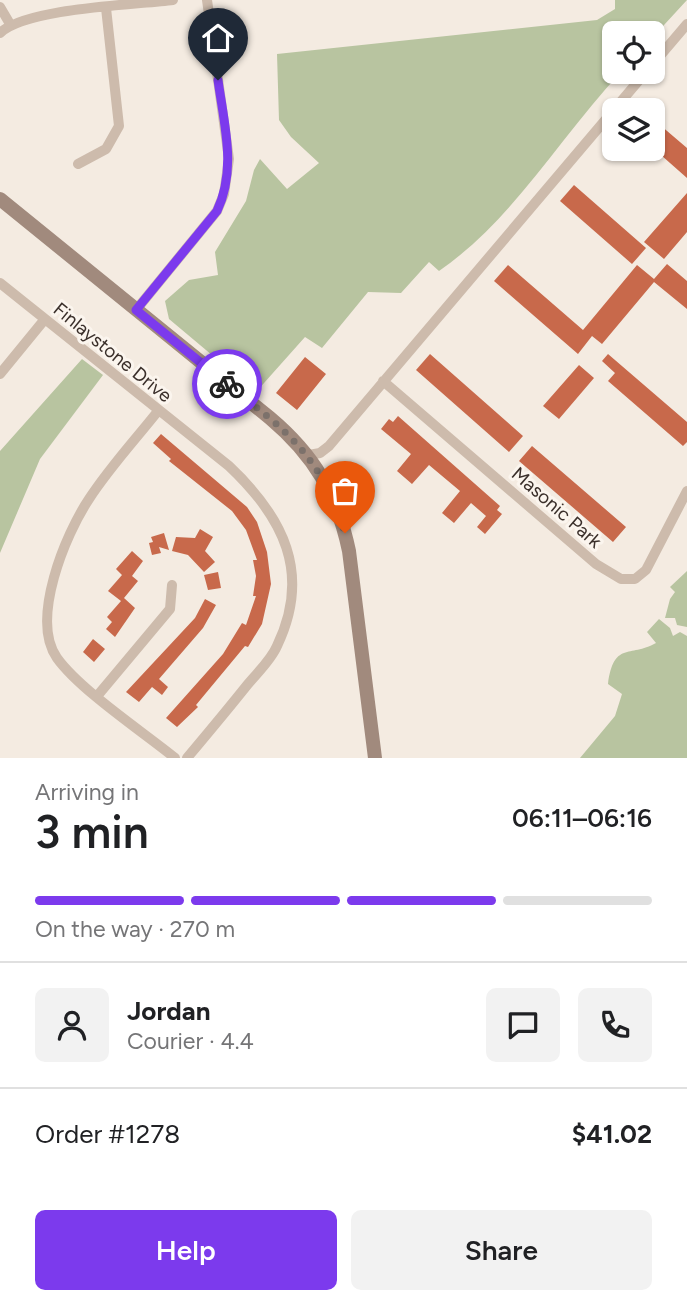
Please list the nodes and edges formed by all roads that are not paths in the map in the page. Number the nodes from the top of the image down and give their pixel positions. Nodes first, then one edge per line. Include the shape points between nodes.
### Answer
1 (173, 0) edge
2 (207, 0) edge
3 (0, 7) edge
4 (106, 8) junction
5 (10, 24) junction
6 (687, 24) edge
7 (0, 33) edge
8 (665, 50) edge
9 (636, 84) edge
10 (78, 164) dead end
11 (0, 199) edge
12 (0, 283) edge
13 (136, 310) junction
14 (45, 319) junction
15 (0, 374) edge
16 (383, 381) junction
17 (158, 411) junction
18 (309, 455) junction
19 (687, 491) edge
20 (172, 585) dead end
21 (98, 695) junction
22 (175, 758) edge
23 (187, 758) edge
24 (375, 758) edge

1 - 4 street
2 - 13 street via 229,159 227,185 217,211
3 - 5 street
4 - 5 street
4 - 10 street via 119,126 106,149
5 - 7 street
6 - 8 street
9 - 16 street
11 - 13 main road
12 - 14 street, Finlaystone Drive
13 - 18 main road
14 - 15 street
14 - 17 street, Finlaystone Drive
16 - 18 street via 329,446
16 - 19 street, Masonic Park via 596,564 621,579 635,579 646,570
17 - 21 street via 86,502 50,594 46,634 56,656
17 - 23 street, Finlaystone Drive via 256,492 277,523 292,572 290,609 277,648
18 - 24 main road via 335,504 349,551
20 - 21 street via 170,608
21 - 22 street

